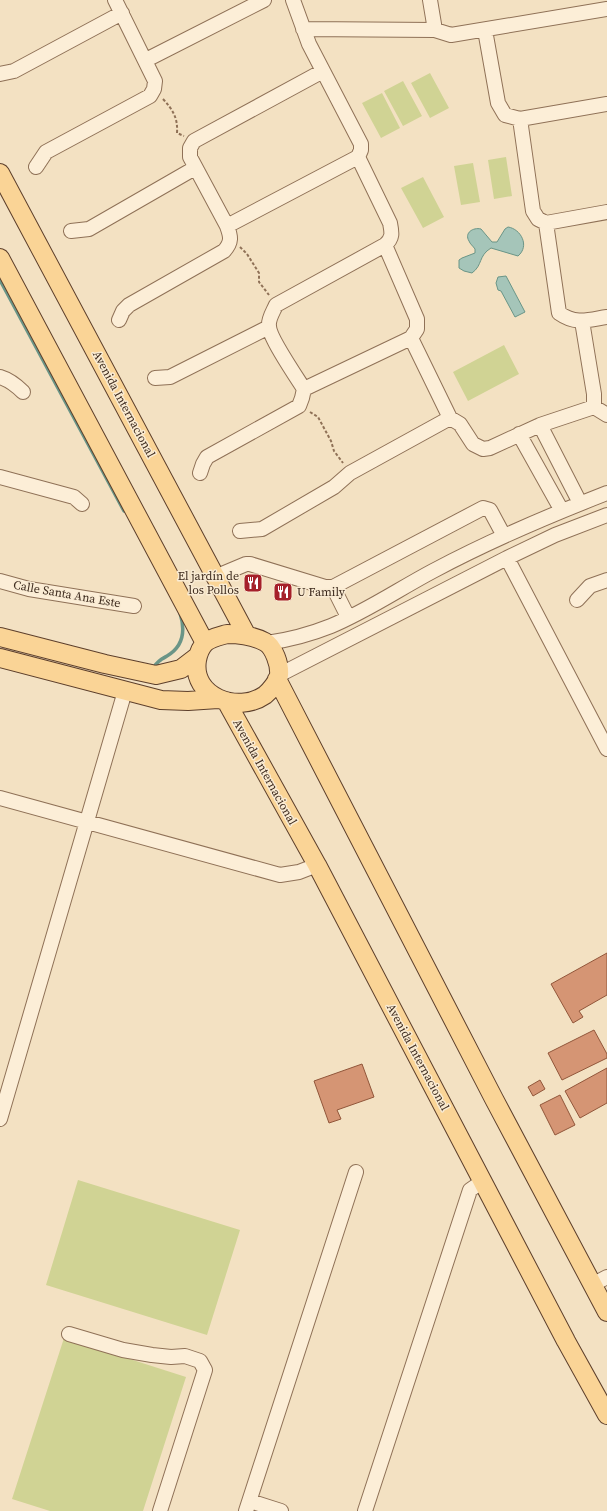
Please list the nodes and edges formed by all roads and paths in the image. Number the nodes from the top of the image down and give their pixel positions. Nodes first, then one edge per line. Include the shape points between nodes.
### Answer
1 (115, 0) edge
2 (264, 0) edge
3 (293, 0) edge
4 (430, 0) edge
5 (607, 9) edge
6 (122, 13) junction
7 (303, 29) junction
8 (435, 30) junction
9 (485, 30) junction
10 (146, 60) junction
11 (323, 71) junction
12 (0, 74) edge
13 (154, 89) junction
14 (607, 104) edge
15 (520, 119) junction
16 (194, 141) junction
17 (358, 156) junction
18 (36, 167) dead end
19 (194, 168) junction
20 (0, 173) edge
21 (607, 212) edge
22 (546, 223) junction
23 (71, 231) dead end
24 (229, 232) junction
25 (385, 246) junction
26 (0, 258) edge
27 (276, 305) junction
28 (607, 317) edge
29 (119, 320) dead end
30 (582, 321) junction
31 (269, 327) junction
32 (411, 338) junction
33 (0, 377) edge
34 (155, 378) dead end
35 (304, 389) junction
36 (22, 392) dead end
37 (299, 406) junction
38 (594, 407) junction
39 (607, 415) edge
40 (450, 418) junction
41 (540, 425) junction
42 (519, 434) junction
43 (200, 473) dead end
44 (350, 473) junction
45 (0, 477) edge
46 (607, 493) edge
47 (580, 503) junction
48 (82, 504) dead end
49 (562, 511) junction
50 (607, 515) edge
51 (240, 531) dead end
52 (504, 536) junction
53 (507, 558) junction
54 (216, 577) junction
55 (607, 580) edge
56 (0, 581) edge
57 (333, 587) junction
58 (382, 600) junction
59 (577, 600) dead end
60 (134, 606) dead end
61 (348, 617) junction
62 (391, 617) junction
63 (247, 636) junction
64 (0, 637) edge
65 (267, 643) junction
66 (202, 649) junction
67 (0, 658) edge
68 (278, 677) junction
69 (125, 691) junction
70 (222, 700) junction
71 (607, 749) edge
72 (0, 798) edge
73 (87, 822) junction
74 (317, 865) junction
75 (0, 1119) edge
76 (356, 1172) dead end
77 (483, 1181) junction
78 (600, 1281) edge
79 (607, 1312) edge
80 (69, 1334) dead end
81 (607, 1415) edge
82 (248, 1506) edge
83 (160, 1511) edge
84 (281, 1511) edge
85 (365, 1511) edge

1 - 6 street
2 - 10 street
3 - 7 street
4 - 8 street
5 - 9 street
6 - 10 street
6 - 12 street via 14,71
7 - 8 street
7 - 11 street
8 - 9 street via 451,35
9 - 15 street via 498,103 505,115
10 - 13 street via 155,81
11 - 16 street
11 - 17 street via 361,144
13 - 16 path via 171,108 178,123 178,134
13 - 18 street via 150,96 46,152
14 - 15 street
15 - 22 street via 533,211 538,219
16 - 19 street via 190,148 190,157
17 - 24 street
17 - 25 street via 390,223 392,235
19 - 23 street via 89,229
19 - 24 street
20 - 54 main road, Avenida Internacional
21 - 22 street
22 - 30 street via 559,313 569,320
24 - 27 path via 247,254 259,273 259,282
24 - 29 street via 229,245 224,251 129,305
25 - 27 street
25 - 32 street via 417,318 417,328
26 - 66 main road
27 - 31 street via 270,317
28 - 30 street
30 - 38 street
31 - 34 street via 170,377
31 - 35 street via 274,340
32 - 35 street
32 - 40 street
33 - 36 street via 14,383
35 - 37 street
37 - 43 street via 207,457
37 - 44 path via 318,417 334,450
38 - 39 street
38 - 41 street
40 - 42 street via 460,424 473,444 483,449
40 - 44 street
41 - 42 street
41 - 47 street
42 - 49 street
44 - 51 street via 334,487 262,529
45 - 48 street via 74,497
46 - 47 street
47 - 49 street
49 - 52 street
50 - 53 street
52 - 57 street via 490,510 483,508
52 - 58 street
53 - 62 street
53 - 71 street
54 - 57 street via 250,564 325,587
54 - 63 main road, Avenida Internacional
55 - 59 street via 590,586
56 - 60 street, Calle Santa Ana Este via 29,589
57 - 61 street
58 - 61 street
58 - 62 street
61 - 65 street via 323,629
62 - 68 street
63 - 65 main road
63 - 66 main road via 227,634 216,637
64 - 66 main road via 156,675 181,669
65 - 68 main road via 277,660
66 - 70 main road via 196,667 198,677 204,688
67 - 69 main road
68 - 70 main road via 266,694 255,700 245,703
68 - 78 main road via 491,1093
69 - 70 main road via 161,700
69 - 73 street
70 - 74 main road, Avenida Internacional
72 - 73 street
73 - 74 street via 280,875 299,872
73 - 75 street
74 - 77 main road, Avenida Internacional
76 - 82 street
77 - 81 main road, Avenida Internacional
77 - 85 street via 470,1190
78 - 79 main road
80 - 83 street via 123,1350 171,1357 185,1356 200,1361 205,1370
82 - 84 street

